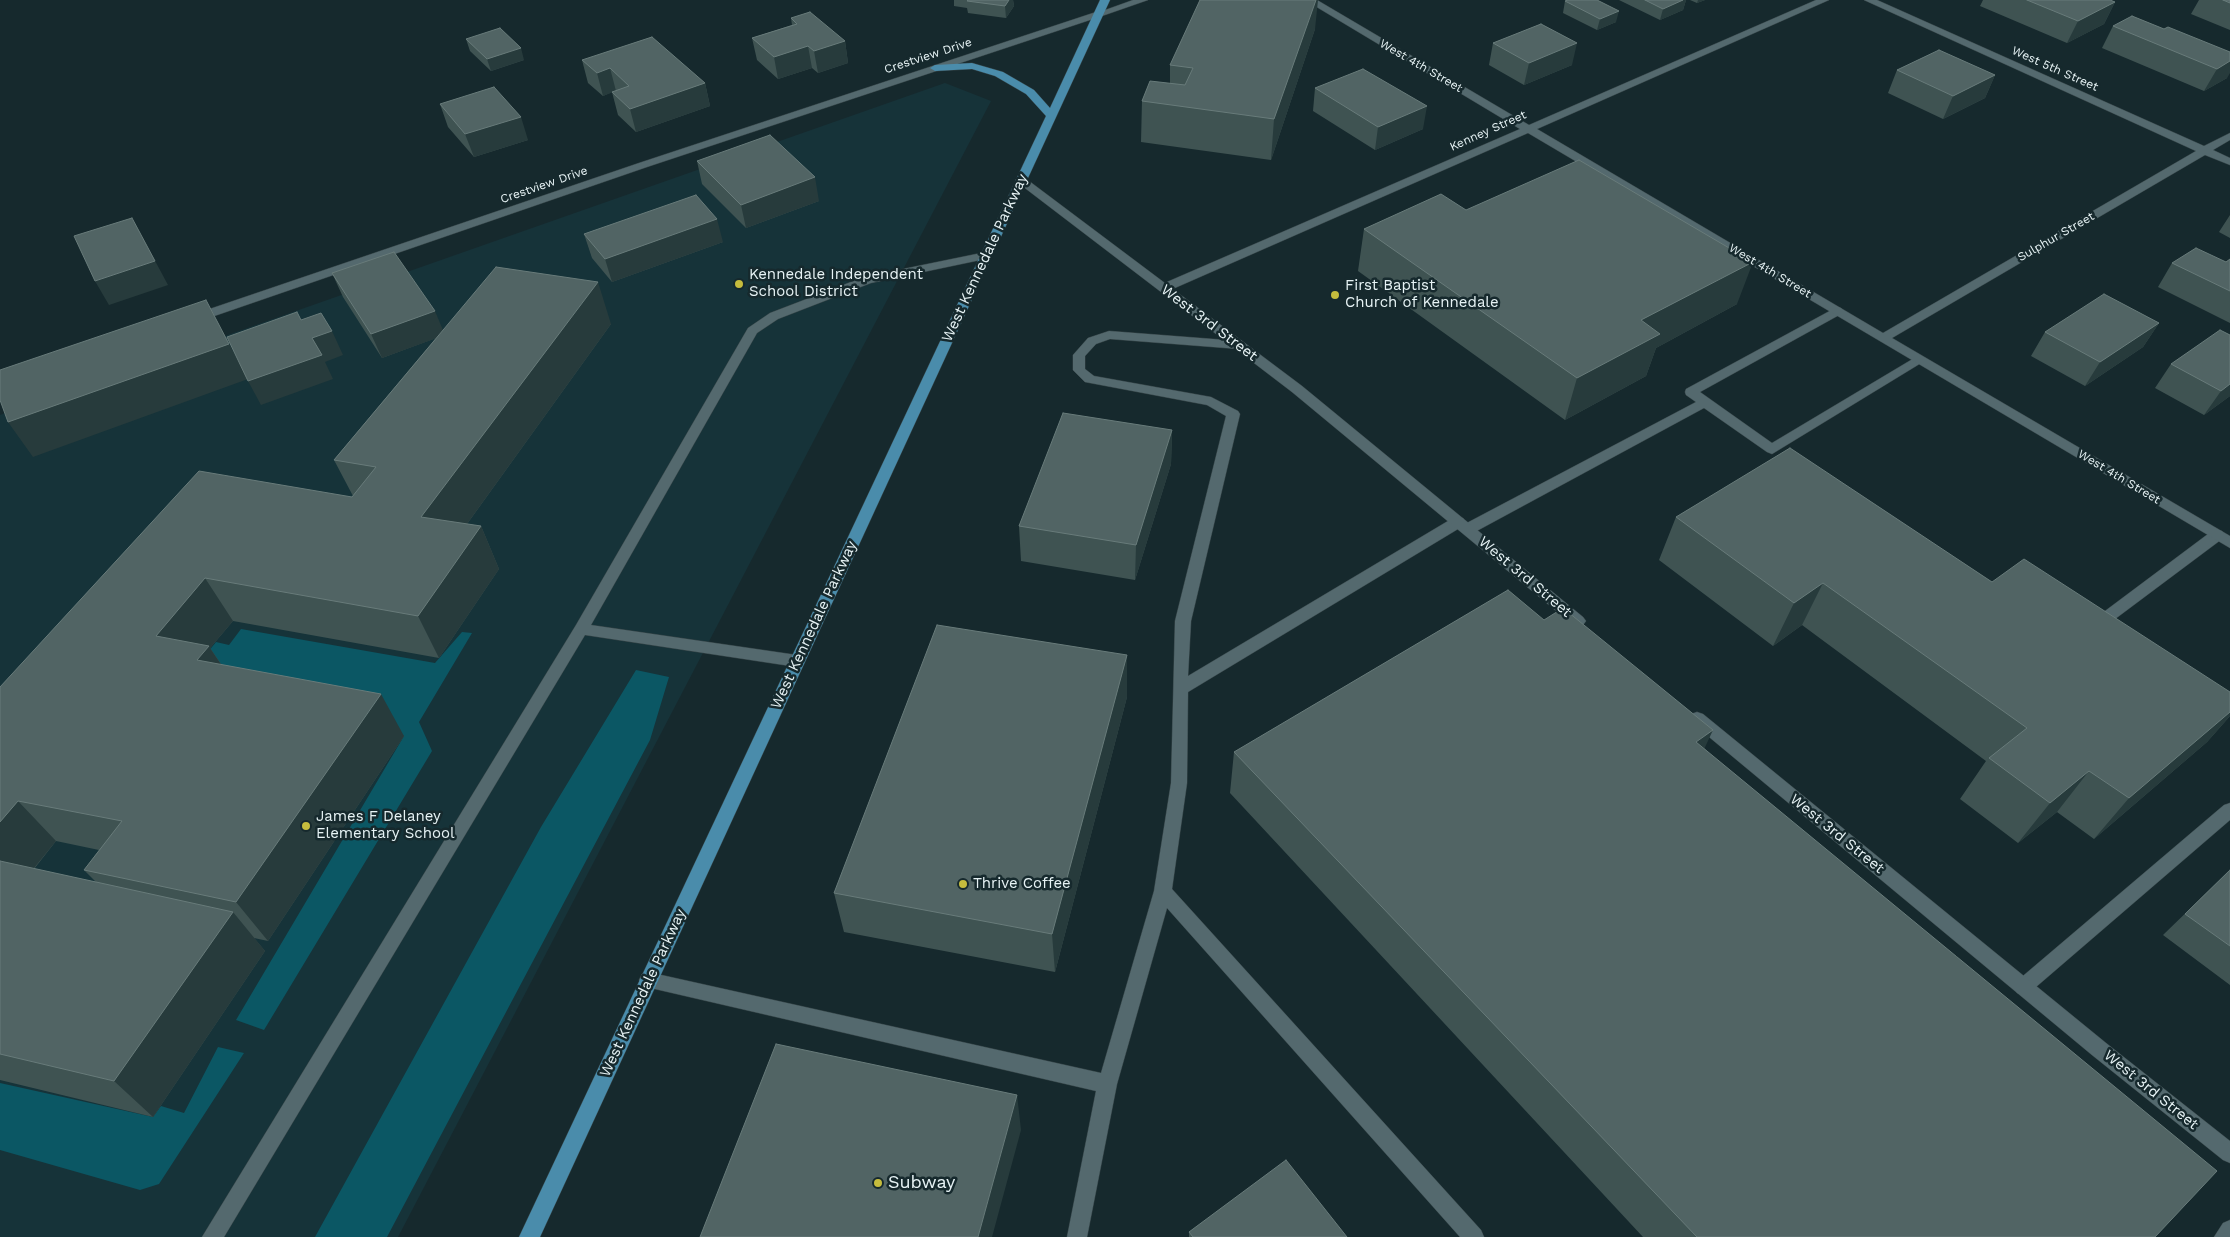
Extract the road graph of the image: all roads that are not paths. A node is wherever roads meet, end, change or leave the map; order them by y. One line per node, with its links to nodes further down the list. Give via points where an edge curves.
1 (1143, 0): 5 (street, Crestview Drive)
2 (1310, 0): 8 (street, West 4th Street)
3 (1824, 0): 8 (street, Kenney Street)
4 (1869, 0): 10 (street, West 5th Street)
5 (1102, 7): 6 (street, Crestview Drive); 7 (main road, West Kennedale Parkway)
6 (935, 68): 7 (main road, via 972,66 999,74 1030,92); 16 (street, Crestview Drive)
7 (1051, 116): 12 (main road, West Kennedale Parkway)
8 (1528, 128): 14 (street, Kenney Street); 15 (street, West 4th Street)
9 (2230, 136): 10 (street, Sulphur Street)
10 (2204, 150): 11 (street, West 5th Street); 17 (street, Sulphur Street)
11 (2230, 162)
12 (1021, 180): 13 (main road, West Kennedale Parkway); 14 (street, West 3rd Street)
13 (986, 256): 23 (street, via 868,280 774,316 752,332); 26 (main road, West Kennedale Parkway)
14 (1164, 288): 18 (street, West 3rd Street)
15 (1837, 311): 17 (street, West 4th Street); 20 (street, via 1691,392)
16 (180, 324)
17 (1883, 338): 19 (street, West 4th Street)
18 (1239, 345): 21 (street, West 3rd Street); 27 (street, via 1109,335 1092,341 1079,355 1079,370 1090,379 1211,401 1233,414 1183,621)
19 (1920, 360): 20 (street, via 1772,449); 22 (street, West 4th Street)
20 (1705, 402): 21 (street)
21 (1463, 526): 24 (street, West 3rd Street); 27 (street)
22 (2224, 539): 25 (street)
23 (581, 629): 26 (street); 36 (street)
24 (1590, 630)
25 (2080, 638)
26 (797, 661): 31 (main road, West Kennedale Parkway)
27 (1180, 689): 30 (street, via 1179,783)
28 (1682, 706): 32 (street, West 3rd Street)
29 (2230, 810): 32 (street)
30 (1163, 890): 33 (street); 39 (street)
31 (648, 980): 33 (street); 37 (main road, West Kennedale Parkway)
32 (2023, 987): 34 (street, West 3rd Street)
33 (1107, 1084): 38 (street)
34 (2230, 1153)
35 (2230, 1230): 40 (street)
36 (212, 1237)
37 (529, 1237)
38 (1077, 1237)
39 (1474, 1237)
40 (2224, 1237)

